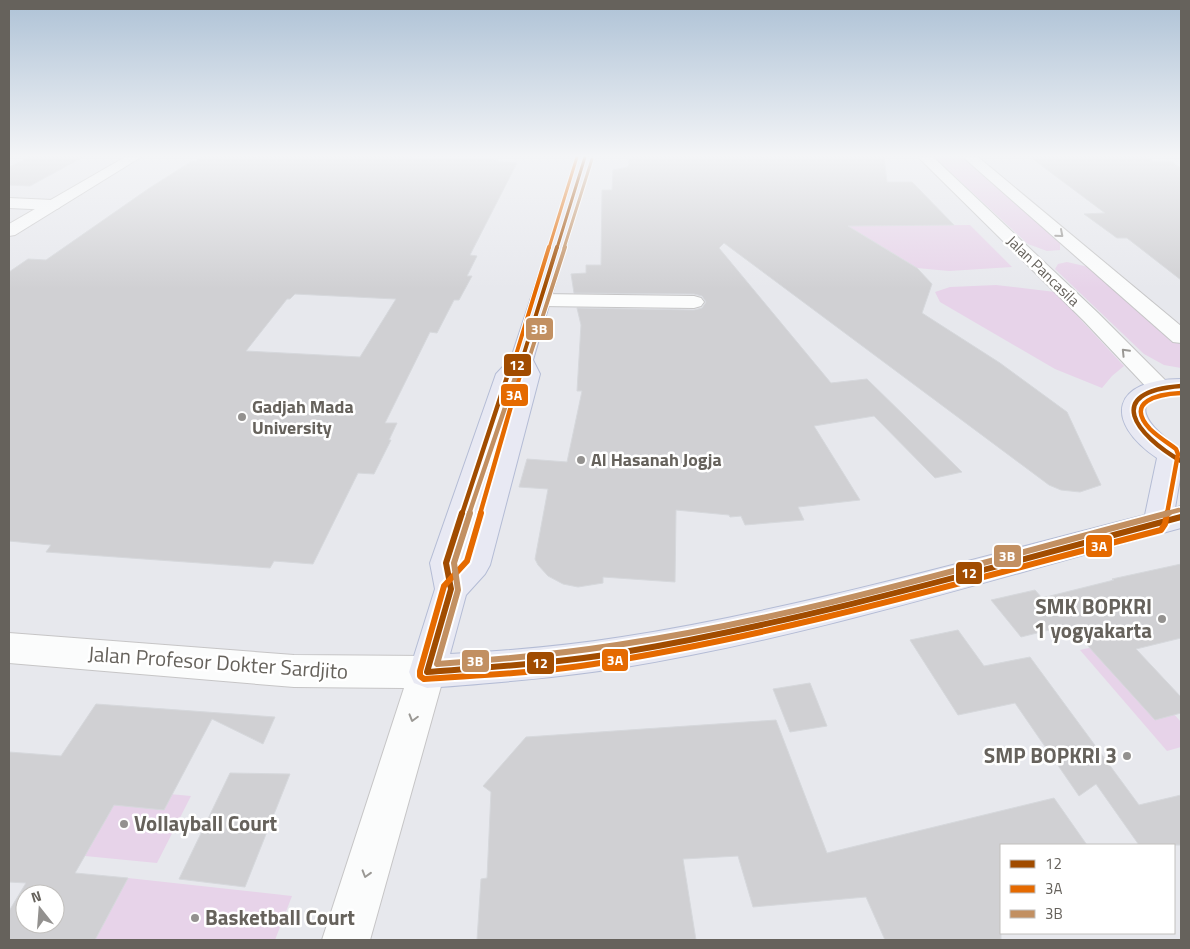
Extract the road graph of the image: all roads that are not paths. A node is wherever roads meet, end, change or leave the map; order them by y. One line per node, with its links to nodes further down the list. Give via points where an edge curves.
1 (59, 201): 6 (street)
2 (571, 201): 10 (main road)
3 (972, 201): 8 (street, Jalan Pancasila)
4 (1022, 201): 9 (street, one-way to 9)
5 (9, 203): 6 (street)
6 (53, 205): 7 (street)
7 (9, 231)
8 (1032, 259): 9 (street); 13 (street, Jalan Pancasila, one-way to 8)
9 (1090, 259): 12 (street)
10 (540, 300): 11 (street); 17 (main road, via 522,360 528,374 474,565 451,589)
11 (694, 302)
12 (1181, 337)
13 (1170, 386): 14 (main road, via 1139,396 1133,408 1145,434)
14 (1176, 458): 15 (main road)
15 (1169, 520): 17 (main road, via 863,600 680,642 573,659)
16 (9, 648): 17 (street, Jalan Profesor Dokter Sardjito, via 294,671)
17 (427, 672): 18 (street, one-way to 18)
18 (346, 940)

